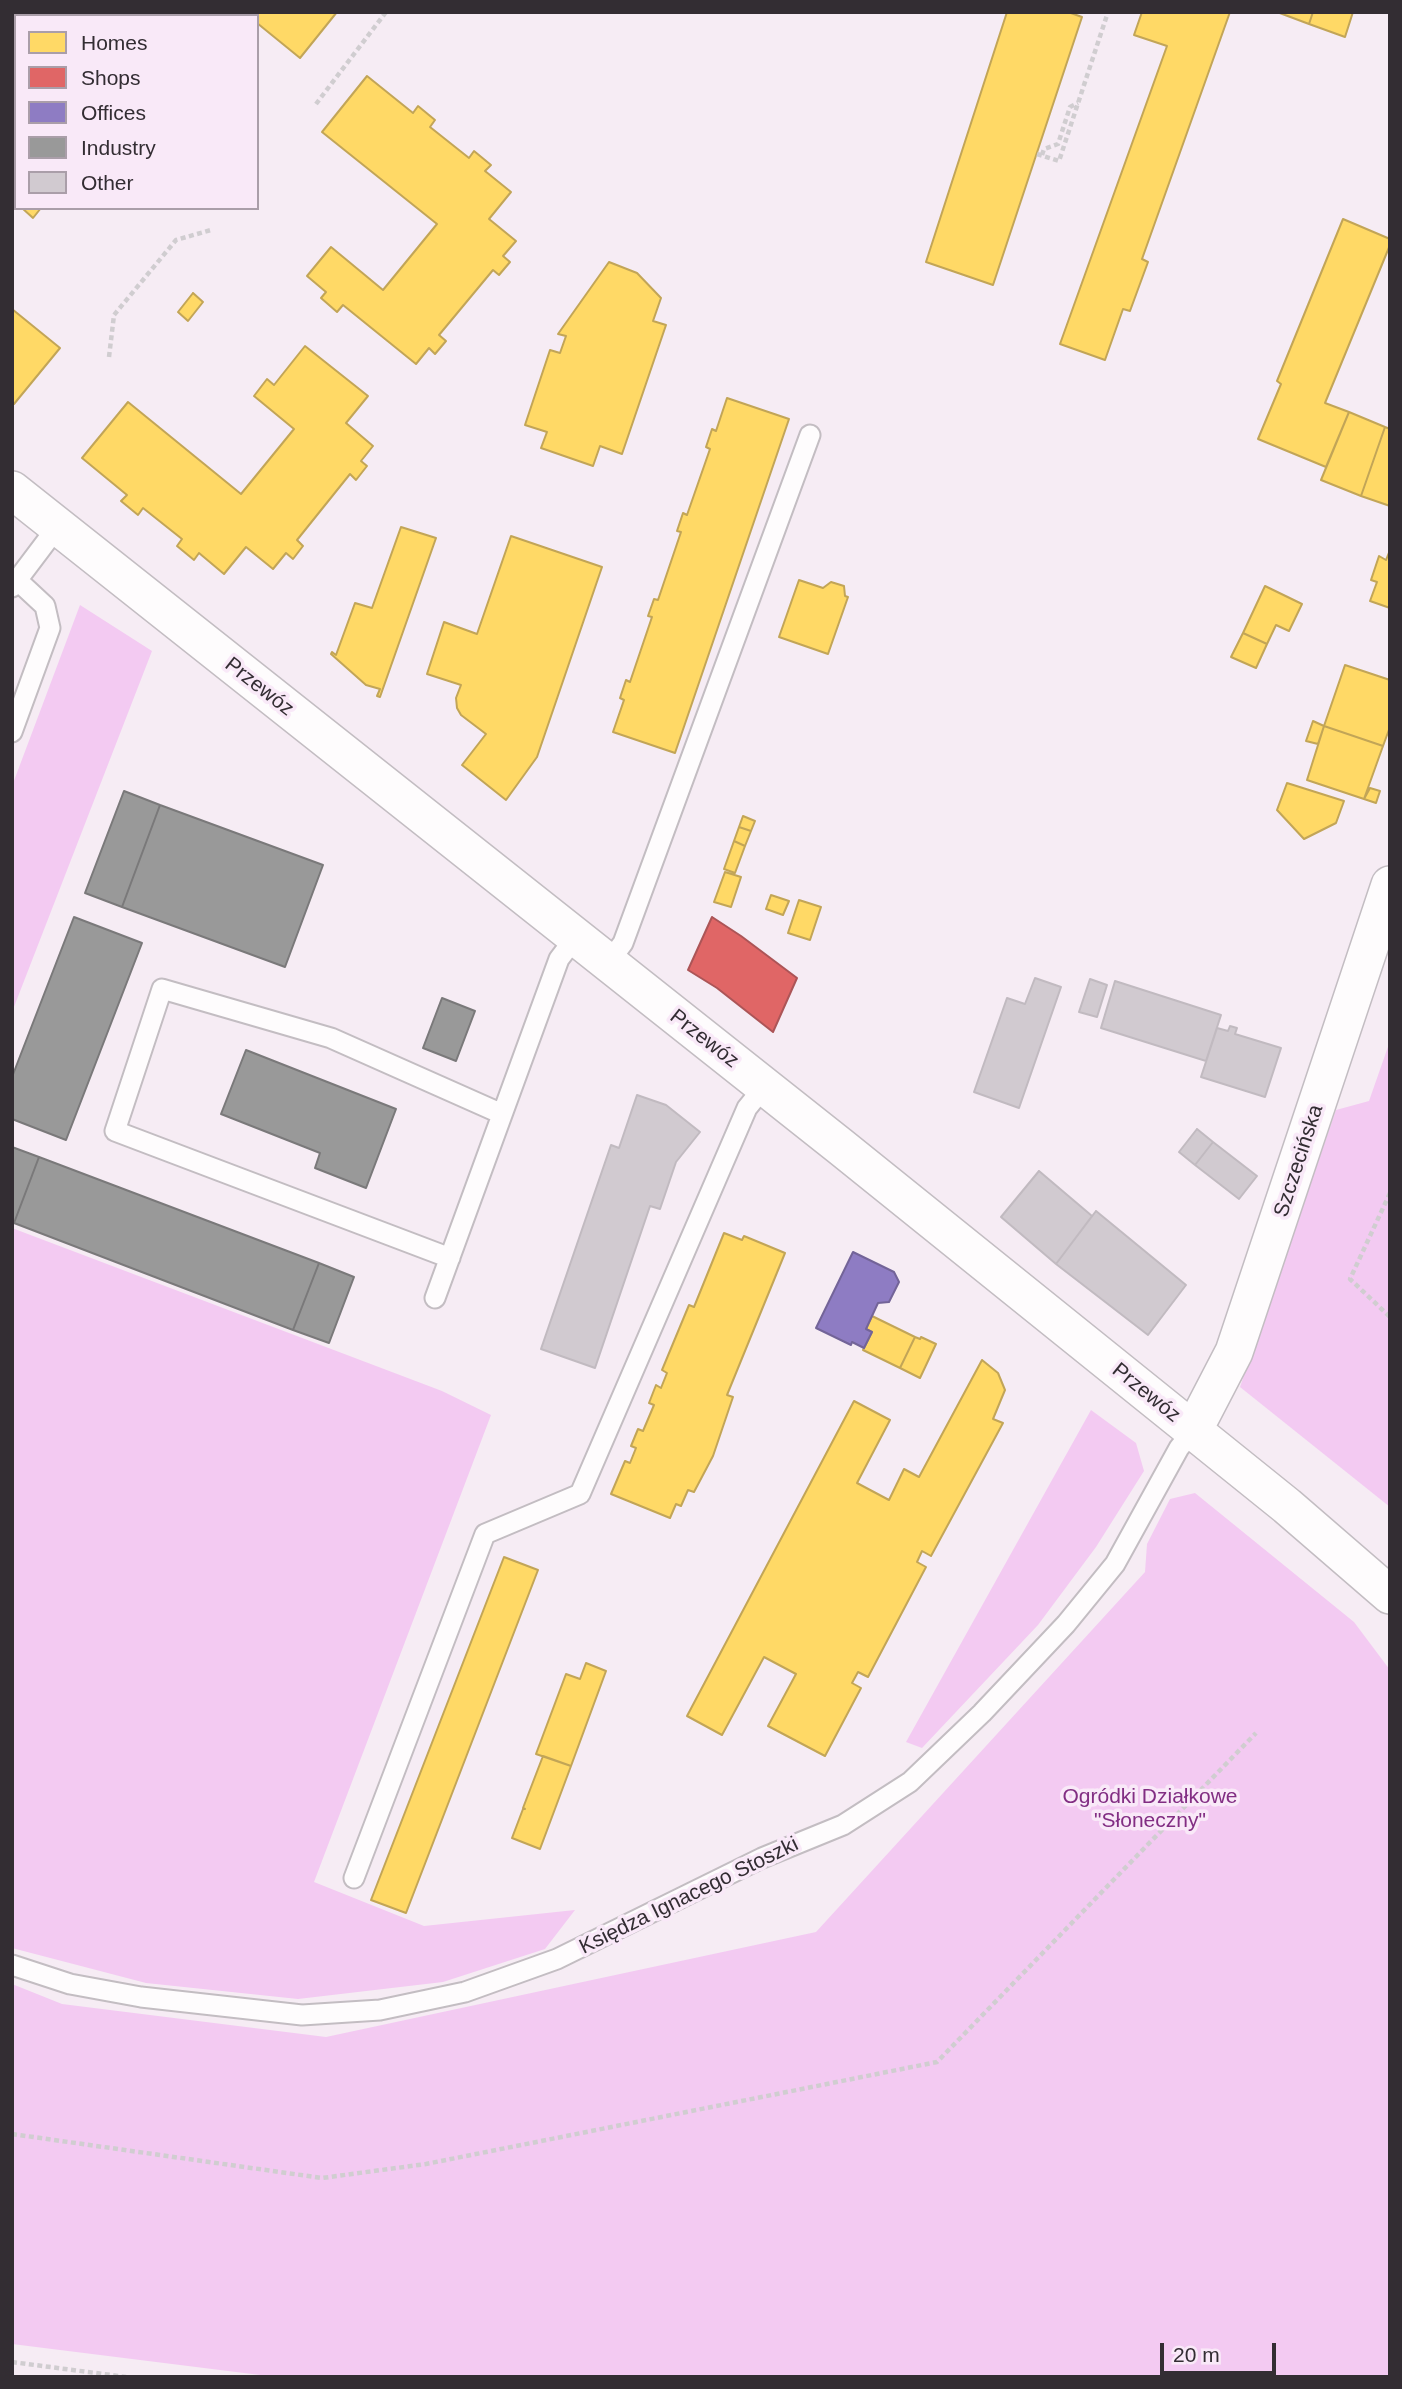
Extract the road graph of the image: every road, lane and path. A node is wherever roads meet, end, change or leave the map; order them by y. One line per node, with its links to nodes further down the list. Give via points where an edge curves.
1 (386, 12): 4 (path)
2 (1108, 12): 3 (path)
3 (1078, 102): 3 (path, via 1059,161 1039,154 1058,144 1070,107)
4 (316, 104)
5 (211, 230): 6 (path, via 176,240 114,315)
6 (109, 357)
7 (810, 435): 14 (lane, via 623,943)
8 (12, 490): 9 (street, Przewóz)
9 (58, 526): 10 (lane); 13 (street, Przewóz)
10 (15, 583): 11 (lane, via 45,606 51,628)
11 (12, 732)
12 (1390, 885): 21 (street, Szczecińska, via 1234,1352)
13 (575, 938): 14 (street, Przewóz); 16 (lane, via 559,959)
14 (608, 963): 15 (street, Przewóz)
15 (764, 1087): 21 (street, Przewóz); 24 (lane, via 747,1108 580,1494 485,1534)
16 (502, 1114): 18 (lane); 18 (lane, via 331,1038 162,989 115,1130)
17 (1390, 1193): 20 (path, via 1350,1279)
18 (450, 1258): 19 (lane)
19 (435, 1298)
20 (1390, 1317)
21 (1193, 1431): 22 (street, Przewóz); 25 (lane, Księdza Ignacego Stoszki, via 1115,1564 982,1713 910,1782 843,1825 762,1858 557,1959 465,1992 380,2010 302,2015 141,1997 70,1984)
22 (1390, 1595)
23 (1256, 1733): 26 (path, via 937,2062 426,2164 322,2178)
24 (354, 1878)
25 (12, 1965)
26 (12, 2134)
27 (12, 2361): 28 (path)
28 (126, 2377)

